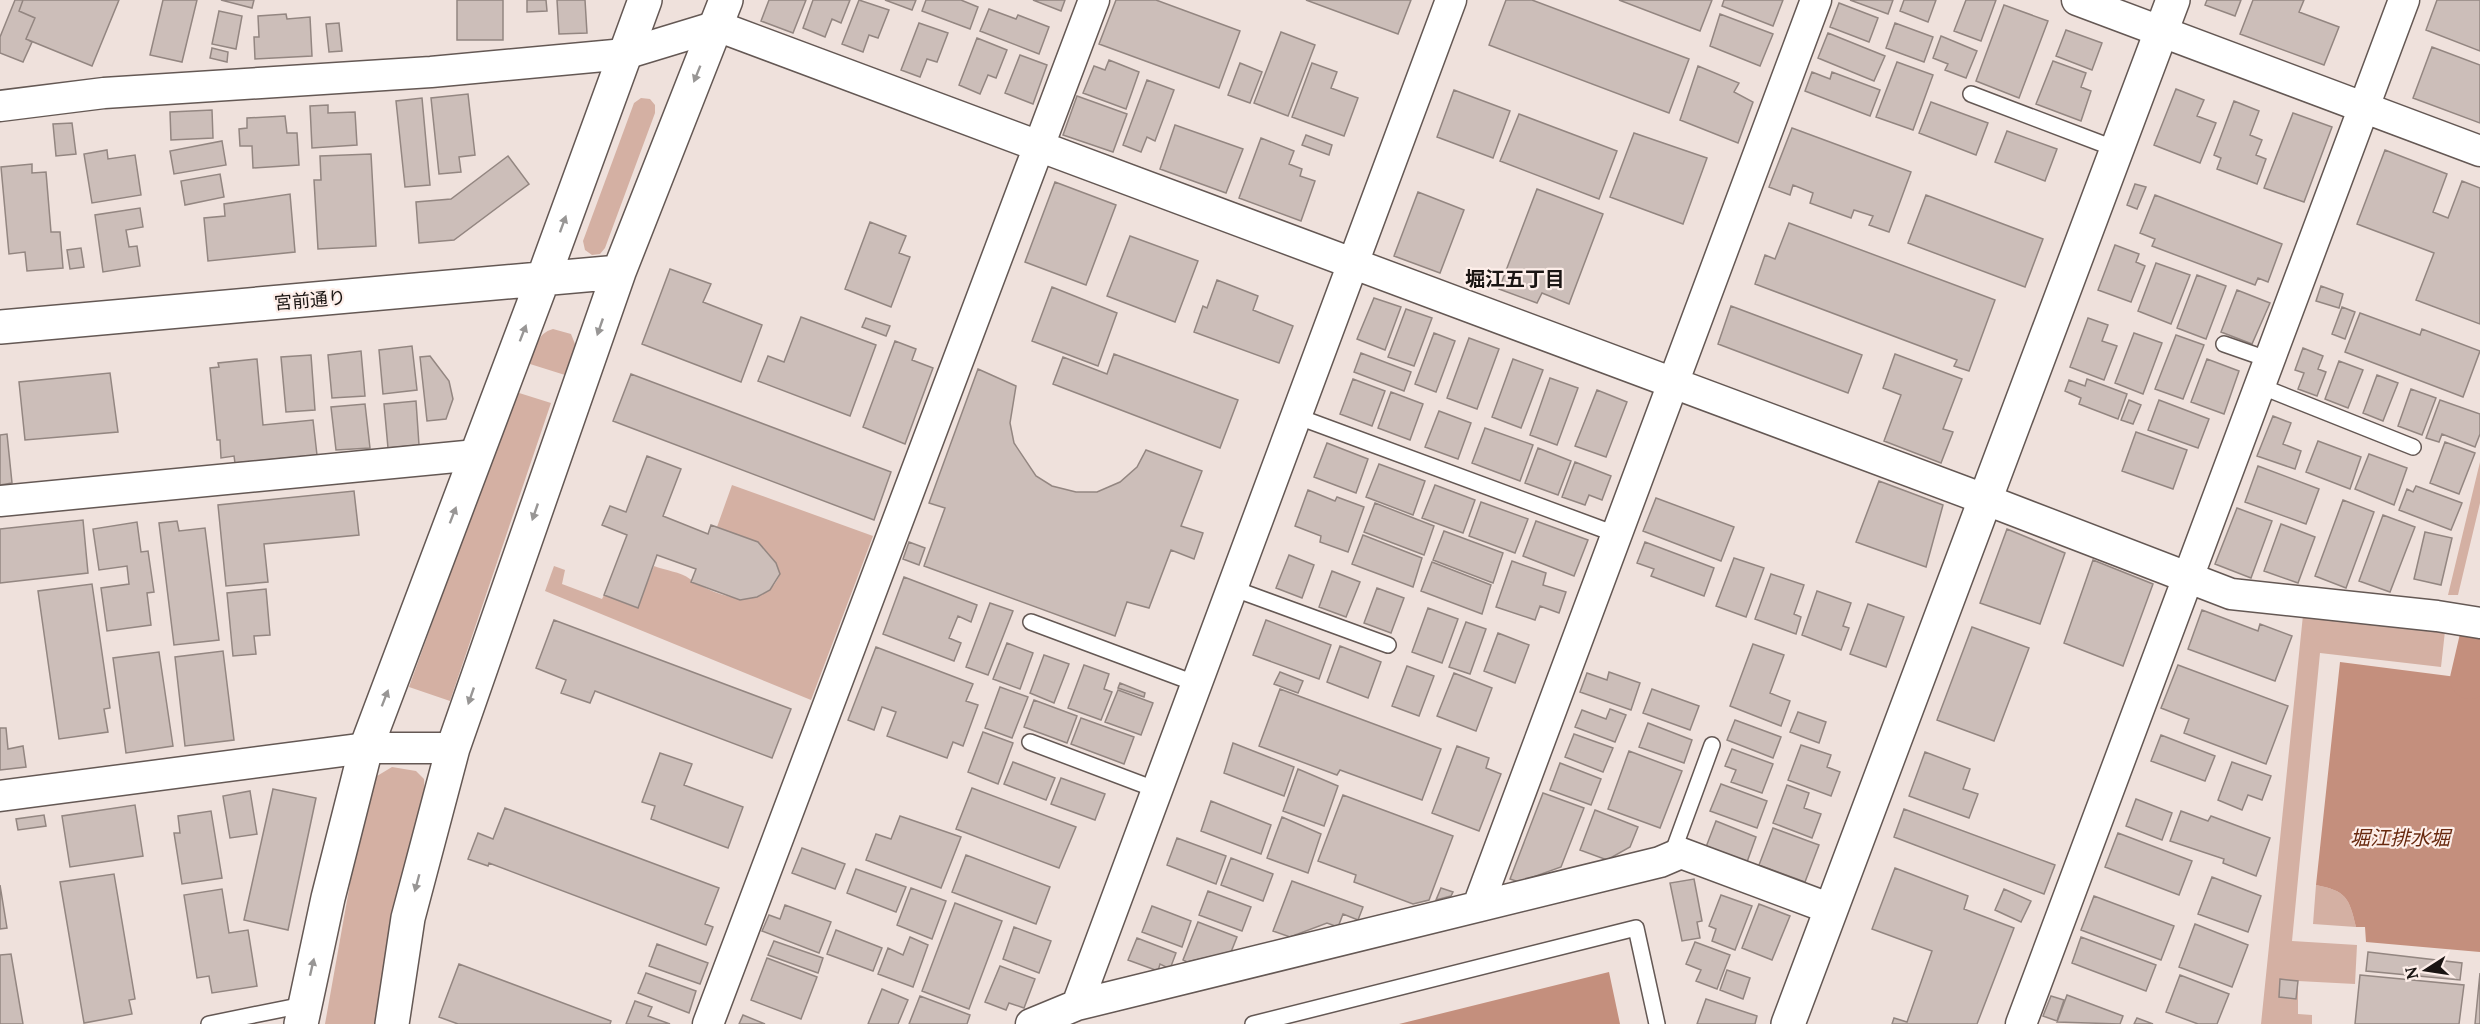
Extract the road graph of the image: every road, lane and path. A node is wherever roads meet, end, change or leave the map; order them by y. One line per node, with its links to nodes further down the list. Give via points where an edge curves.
1 (645, 0): 10 (street)
2 (1094, 0): 14 (street)
3 (1450, 0): 17 (street)
4 (1816, 0): 23 (street)
5 (2077, 0): 9 (street)
6 (2173, 0): 9 (street)
7 (2404, 0): 13 (street)
8 (721, 13): 10 (street); 14 (street); 18 (street, one-way to 18)
9 (2161, 32): 13 (street); 15 (street)
10 (626, 54): 12 (street, via 430,72 104,93); 19 (street, one-way to 10)
11 (1971, 94): 15 (lane)
12 (0, 106)
13 (2363, 108): 16 (street); 22 (street)
14 (1039, 146): 17 (street); 49 (street)
15 (2116, 149): 27 (street)
16 (2480, 151)
17 (1353, 263): 23 (street); 24 (street)
18 (619, 272): 19 (street, 宮前通り); 39 (street, one-way to 39)
19 (543, 279): 20 (street, 宮前通り); 26 (street, one-way to 19)
20 (0, 327)
21 (2224, 344): 22 (lane)
22 (2265, 373): 25 (lane); 30 (street)
23 (1675, 383): 27 (street); 29 (street)
24 (1296, 416): 29 (lane); 31 (street)
25 (2413, 447)
26 (476, 455): 28 (street); 38 (street, one-way to 26)
27 (1984, 499): 30 (street); 44 (street)
28 (0, 501)
29 (1618, 534): 43 (street)
30 (2189, 577): 33 (street, via 2231,594); 54 (street)
31 (1232, 588): 34 (lane); 35 (street)
32 (1031, 622): 35 (lane)
33 (2480, 623)
34 (1388, 645)
35 (1197, 684): 40 (street)
36 (1030, 742): 40 (lane)
37 (1712, 745): 42 (lane)
38 (366, 748): 39 (street); 41 (street); 46 (street, one-way to 38)
39 (453, 748): 48 (street, one-way to 48, via 408,918)
40 (1157, 790): 45 (street)
41 (0, 796)
42 (1670, 858): 43 (street); 44 (street, via 1681,853)
43 (1478, 906): 45 (street)
44 (1831, 909): 53 (street)
45 (1077, 1005): 50 (street)
46 (302, 1014): 47 (lane)
47 (209, 1024)
48 (392, 1024)
49 (708, 1024)
50 (1031, 1024)
51 (1253, 1024): 52 (lane, via 1636,928)
52 (1657, 1024)
53 (1788, 1024)
54 (2021, 1024)

